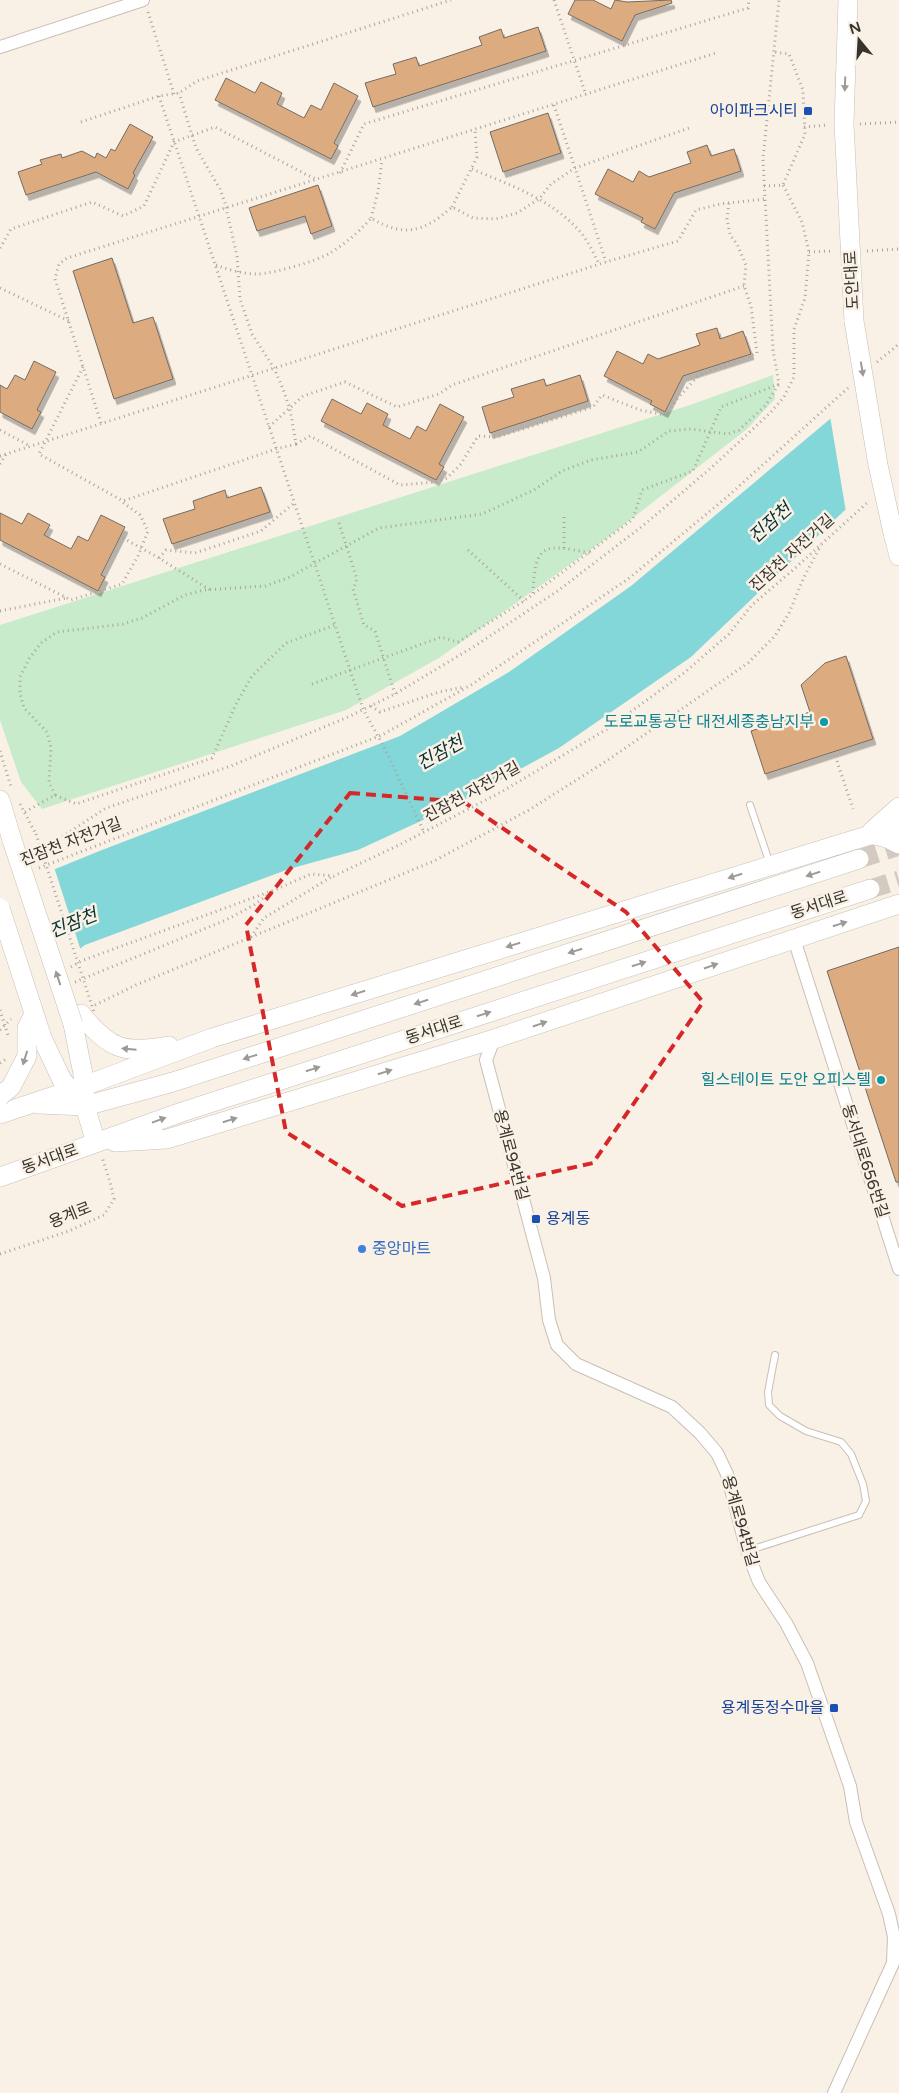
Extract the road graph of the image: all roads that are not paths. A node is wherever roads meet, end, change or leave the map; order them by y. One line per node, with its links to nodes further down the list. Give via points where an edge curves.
1 (848, 0): 4 (street, 도안대로, one-way to 4, bridge, via 844,118 854,321 877,456)
2 (145, 4): 3 (street)
3 (0, 47)
4 (899, 556)
5 (9, 795): 18 (street, one-way to 5, bridge, via 67,994 12,840)
6 (750, 805): 12 (lane)
7 (899, 807): 9 (street)
8 (899, 826): 9 (street)
9 (870, 834): 10 (street); 12 (street)
10 (899, 844)
11 (860, 859): 24 (street, 동서대로, one-way to 24, via 173,1082)
12 (770, 865): 19 (street, one-way to 19)
13 (870, 889): 26 (street, 동서대로, one-way to 13, via 191,1109)
14 (896, 905): 16 (street, one-way to 14)
15 (0, 908): 17 (street, bridge)
16 (794, 939): 20 (street, one-way to 16); 28 (street, 동서대로656번길)
17 (26, 1013): 21 (street, bridge, via 62,1080); 22 (street, one-way to 22, bridge, via 27,1056 11,1087)
18 (84, 1015): 19 (street, one-way to 18, via 150,1049 123,1049 109,1043 93,1029); 21 (street, via 78,1042)
19 (212, 1038): 21 (street)
20 (494, 1039): 26 (street, one-way to 20, via 167,1139); 30 (street, 용계로94번길, via 486,1060 544,1278 549,1320 557,1345 576,1364 672,1407 700,1433 717,1454 727,1474)
21 (76, 1088): 23 (street); 24 (street)
22 (0, 1096)
23 (30, 1103): 24 (street, 동서대로); 25 (street)
24 (85, 1106): 26 (street)
25 (0, 1114)
26 (96, 1143): 27 (street, 동서대로)
27 (1, 1177)
28 (899, 1269)
29 (775, 1355): 30 (lane, via 768,1392 769,1405 780,1416 806,1431 841,1442 851,1454 866,1501 859,1515)
30 (747, 1551): 31 (street, 용계로94번길, via 759,1582 807,1662 850,1786 856,1822)
31 (897, 1932): 32 (street, 용계로94번길, via 893,1963)
32 (834, 2093)

